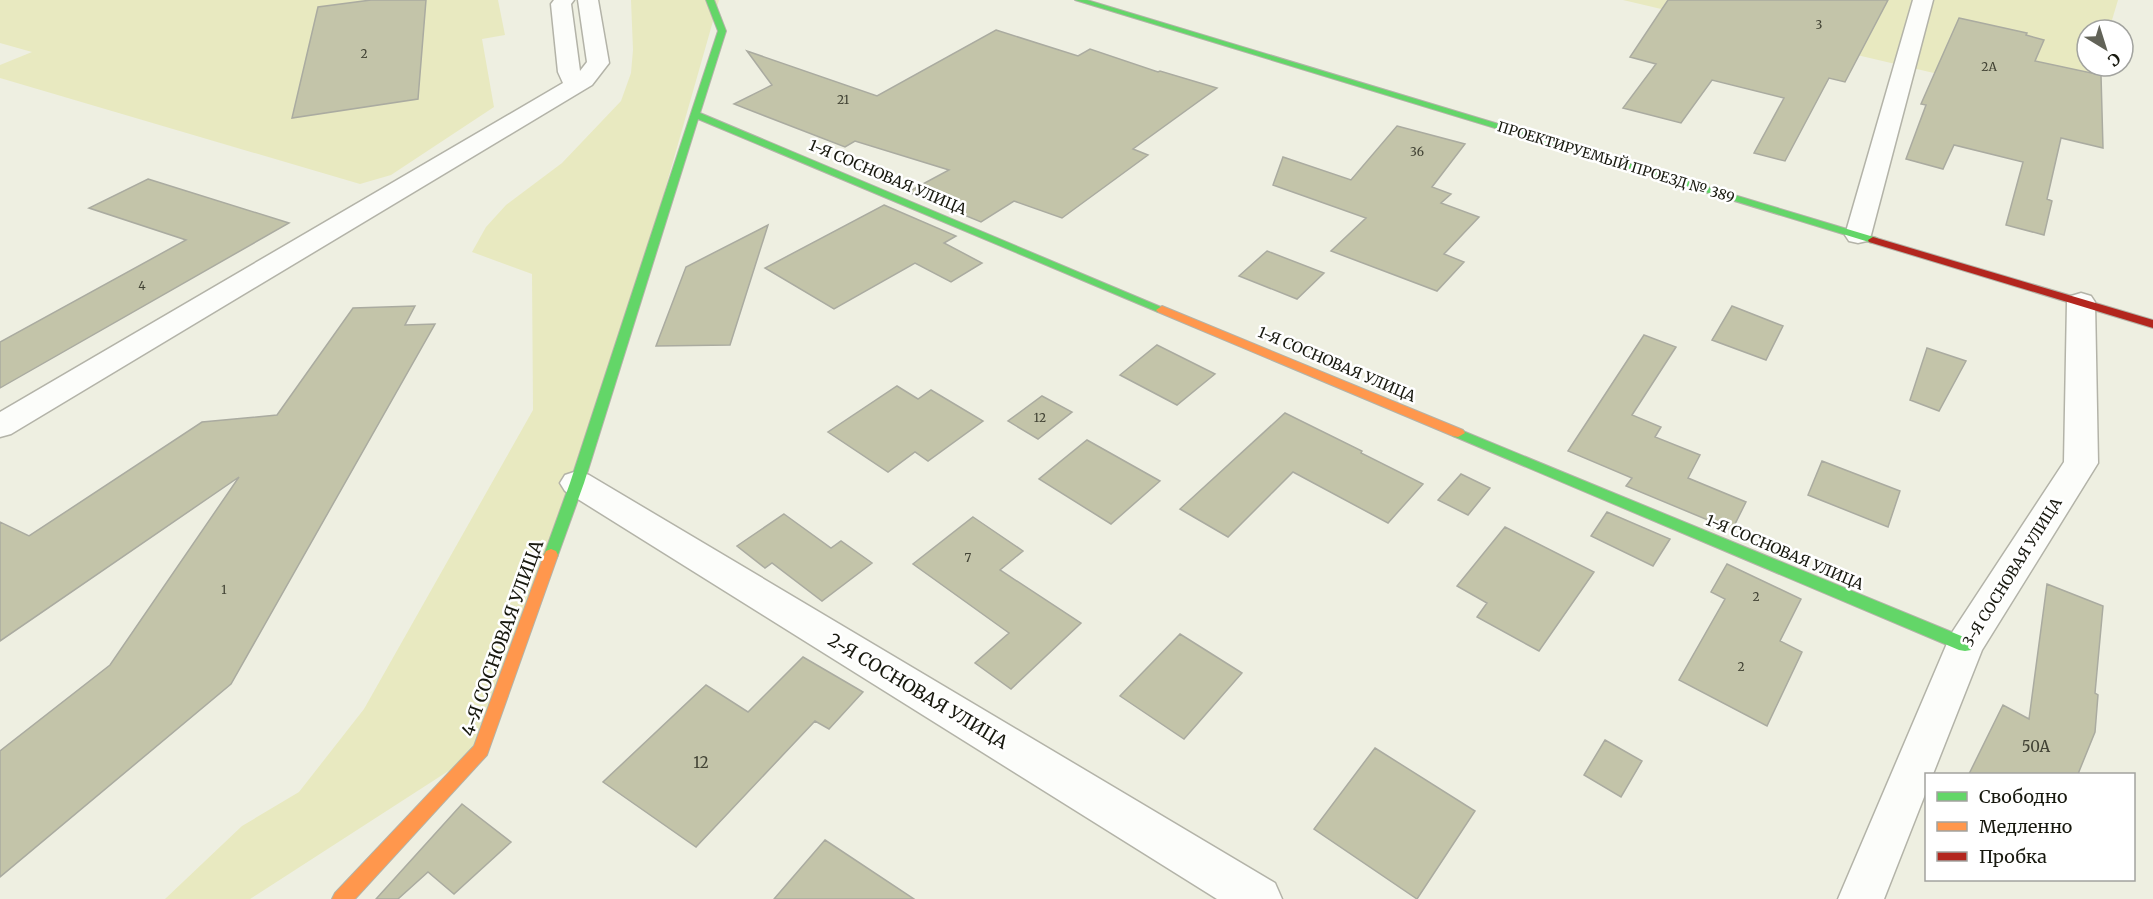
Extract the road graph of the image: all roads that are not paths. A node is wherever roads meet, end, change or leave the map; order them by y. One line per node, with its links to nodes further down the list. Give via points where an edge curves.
1 (564, 0): 6 (street, via 561,4 568,67)
2 (588, 0): 6 (street, via 598,63)
3 (710, 0): 7 (street, 4-Я СОСНОВАЯ УЛИЦА, via 722,32)
4 (1079, 0): 8 (street, ПРОЕКТИРУЕМЫЙ ПРОЕЗД № 389)
5 (1923, 0): 8 (street)
6 (575, 86): 11 (street)
7 (696, 115): 12 (street, 4-Я СОСНОВАЯ УЛИЦА); 13 (street, 1-Я СОСНОВАЯ УЛИЦА)
8 (1858, 235): 9 (street, ПРОЕКТИРУЕМЫЙ ПРОЕЗД № 389)
9 (2081, 302): 10 (street, ПРОЕКТИРУЕМЫЙ ПРОЕЗД № 389); 13 (street, 3-Я СОСНОВАЯ УЛИЦА, via 2081,462)
10 (2153, 324)
11 (0, 426)
12 (577, 483): 14 (street, 4-Я СОСНОВАЯ УЛИЦА, via 481,750); 15 (street, 2-Я СОСНОВАЯ УЛИЦА)
13 (1965, 645): 16 (street, 3-Я СОСНОВАЯ УЛИЦА)
14 (342, 899)
15 (1259, 899)
16 (1861, 899)

